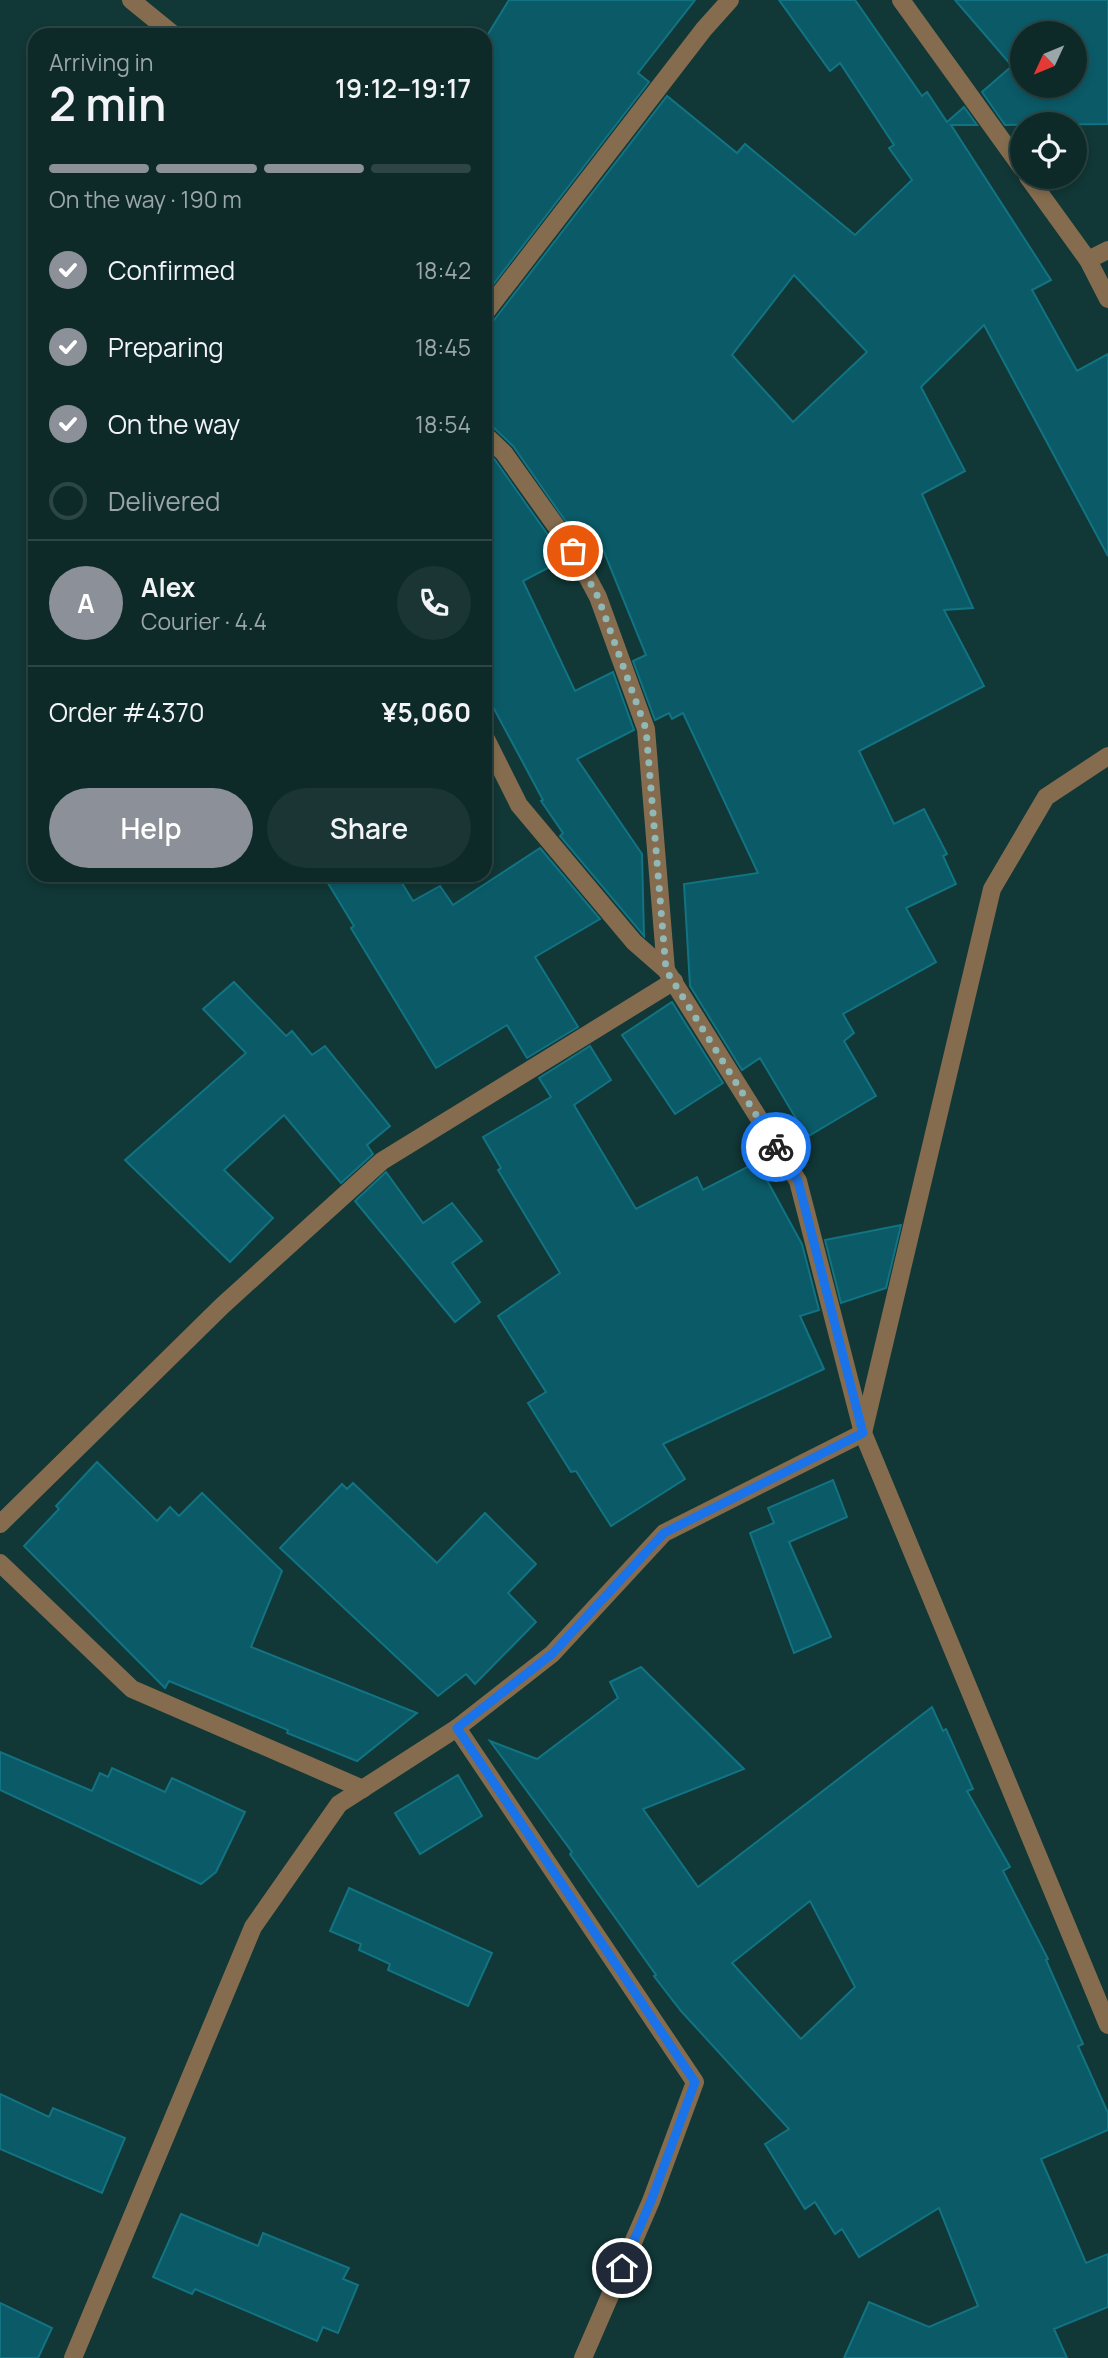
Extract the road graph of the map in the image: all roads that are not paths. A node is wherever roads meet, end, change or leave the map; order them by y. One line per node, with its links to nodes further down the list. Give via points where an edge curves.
1 (131, 0): 4 (street)
2 (730, 0): 10 (street)
3 (901, 0): 5 (street)
4 (165, 28)
5 (1010, 151)
6 (1037, 189): 8 (street)
7 (1108, 250): 8 (street)
8 (1088, 260): 9 (street)
9 (1108, 299)
10 (492, 304)
11 (492, 442): 14 (street, via 573,551 598,597 646,729)
12 (492, 751): 14 (street, via 519,805 634,942)
13 (1108, 756): 15 (street, via 1046,797 992,889)
14 (670, 975): 15 (street, via 798,1181); 16 (street, via 382,1161 222,1306)
15 (863, 1433): 18 (street, via 664,1533 552,1654); 20 (street)
16 (0, 1524)
17 (0, 1563): 19 (street, via 132,1689)
18 (457, 1728): 19 (street); 22 (street, via 695,2082 651,2201)
19 (363, 1789): 21 (street, via 339,1804 253,1927)
20 (1108, 2025)
21 (73, 2358)
22 (583, 2358)

